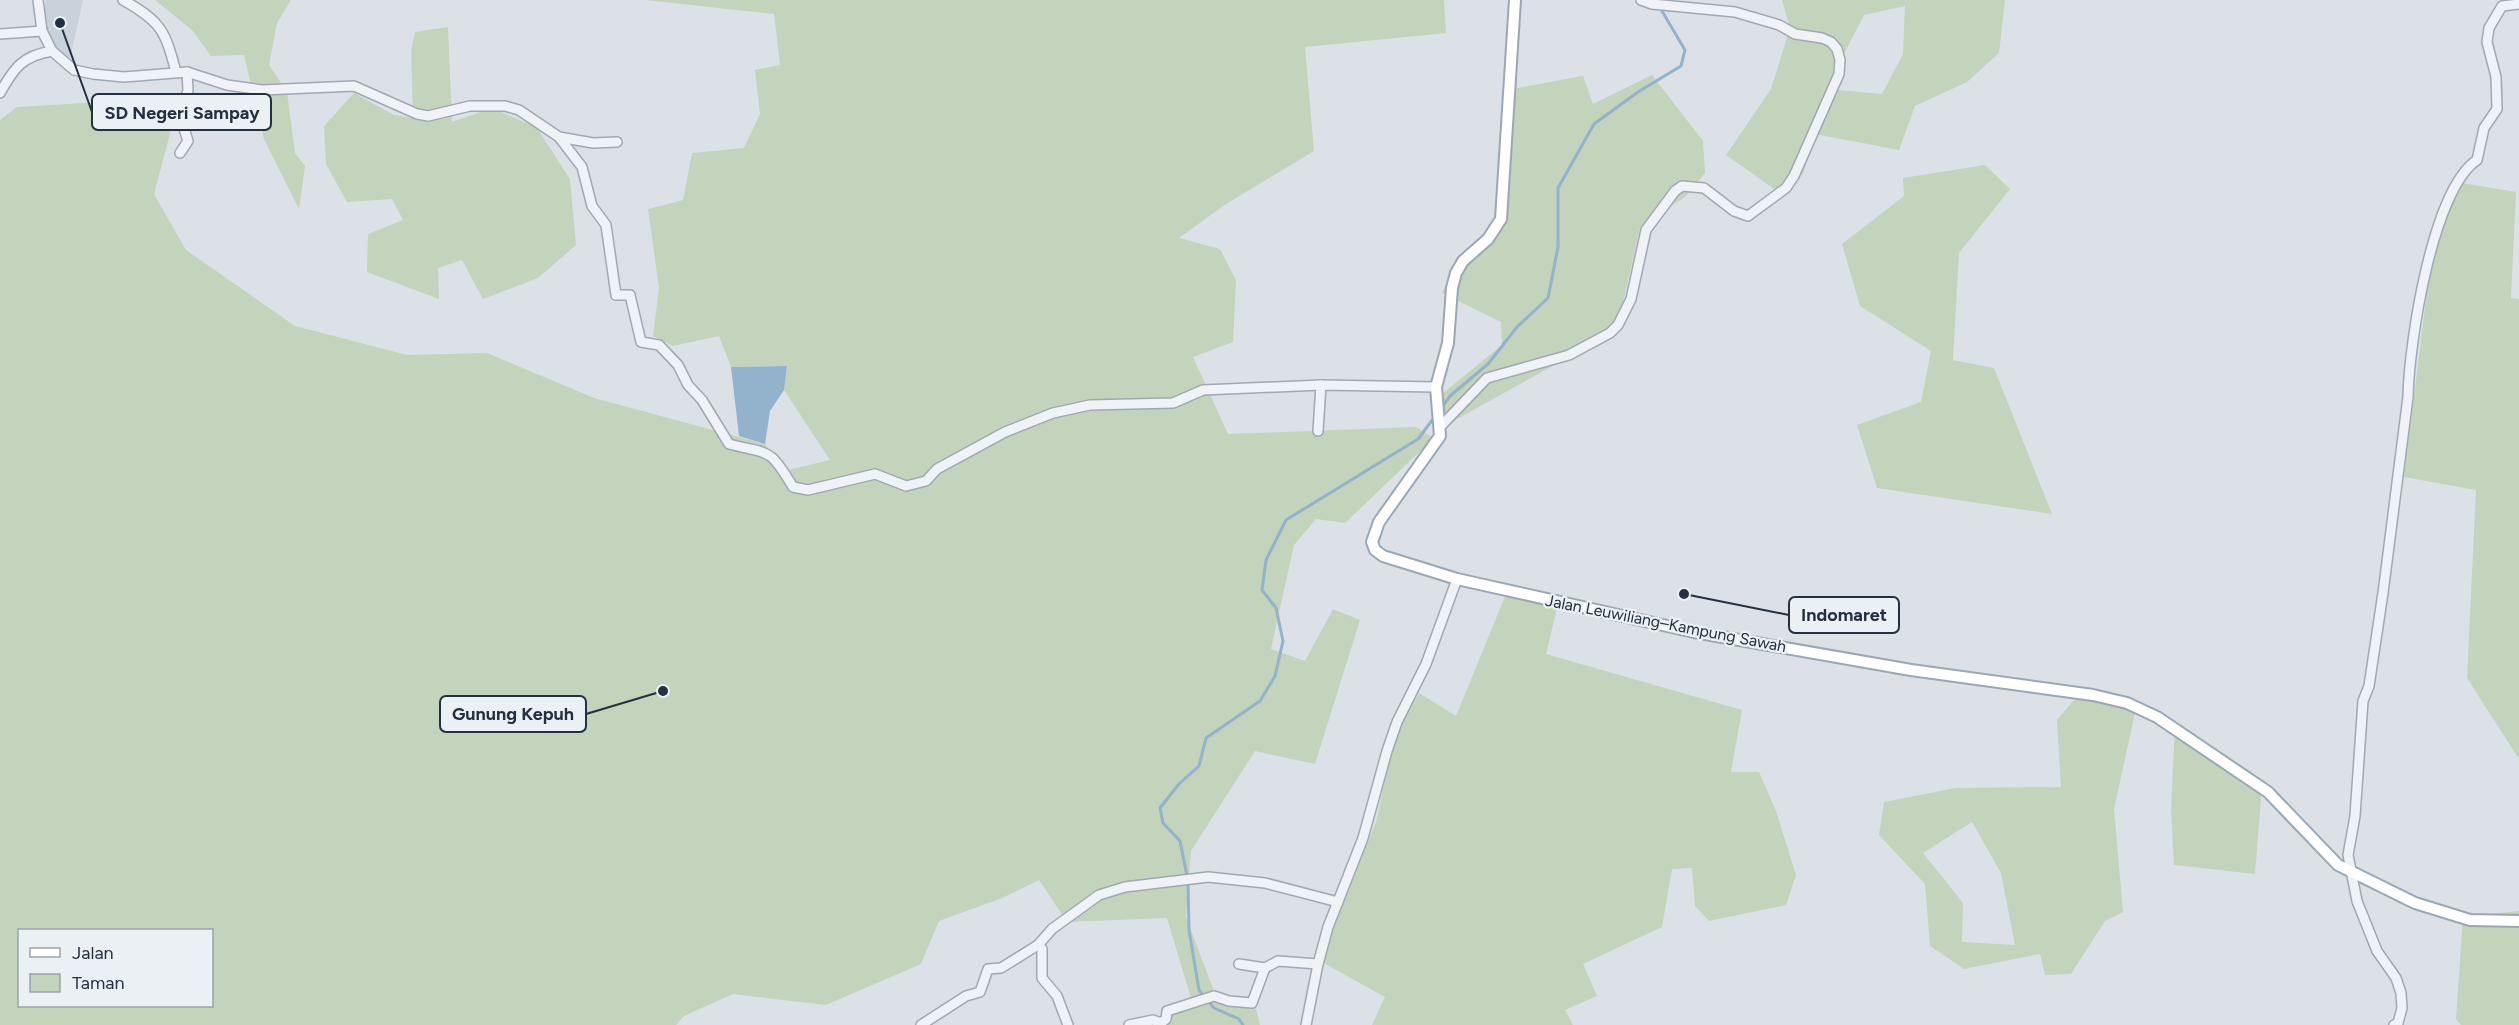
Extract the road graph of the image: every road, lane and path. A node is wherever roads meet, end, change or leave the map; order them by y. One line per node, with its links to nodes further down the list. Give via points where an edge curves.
1 (38, 0): 7 (street)
2 (123, 0): 10 (street, via 155,21 165,34)
3 (1515, 0): 17 (main road, via 1501,219 1456,273 1448,344)
4 (1641, 0): 18 (street, via 1664,6 1735,12 1795,34 1831,42 1840,60 1839,74 1794,176 1786,188 1748,216 1734,211 1704,188 1682,186 1646,230 1631,300 1610,333 1569,355 1488,378)
5 (2502, 3): 6 (street); 21 (street, via 2489,27 2487,42 2496,78 2497,110 2484,128 2477,160 2466,167 2443,211 2421,298 2383,593 2369,686 2363,701 2355,816 2348,855)
6 (2519, 4)
7 (42, 31): 8 (street); 9 (street)
8 (0, 34)
9 (52, 51): 10 (street, via 75,70 93,74 152,76); 12 (street, via 15,67)
10 (176, 72): 11 (street)
11 (187, 72): 13 (street, via 227,85 262,90 354,86 428,116 470,106 505,106 519,110); 15 (street, via 188,91 179,113 188,141)
12 (0, 93)
13 (558, 137): 14 (street); 16 (street, via 582,167 592,206 606,225 616,295 630,295 641,342 659,345 678,365 729,444 764,450 778,461 793,487 808,490 875,474 906,486 926,481 937,469 1005,432 1053,413 1090,405 1173,403 1203,390)
14 (617, 142)
15 (180, 153)
16 (1321, 386): 17 (street); 19 (street)
17 (1437, 387): 18 (main road)
18 (1440, 425): 20 (main road, Jalan Leuwiliang–Kampung Sawah, via 1437,442 1379,522 1372,543 1383,556)
19 (1318, 431)
20 (1457, 579): 21 (main road, Jalan Leuwiliang–Kampung Sawah, via 1694,632 2127,703 2157,717 2268,792); 22 (street, via 1426,664 1397,722 1364,838)
21 (2351, 874): 23 (main road, Jalan Leuwiliang–Kampung Sawah, via 2415,903 2470,920); 32 (street, via 2377,951 2402,993 2402,1008)
22 (1338, 902): 24 (street, via 1243,880 1190,879 1125,887 1099,895 1059,923); 26 (street)
23 (2519, 921)
24 (1038, 945): 28 (street, via 1001,968 988,969 980,992 966,996); 29 (street, via 1042,949 1042,978 1056,996)
25 (1239, 964): 27 (street)
26 (1318, 964): 27 (street, via 1278,961); 31 (street)
27 (1264, 968): 30 (street, via 1252,1003 1214,996 1201,998 1167,1011 1161,1023 1153,1020)
28 (921, 1025)
29 (1068, 1025)
30 (1129, 1025)
31 (1306, 1025)
32 (2394, 1025)

